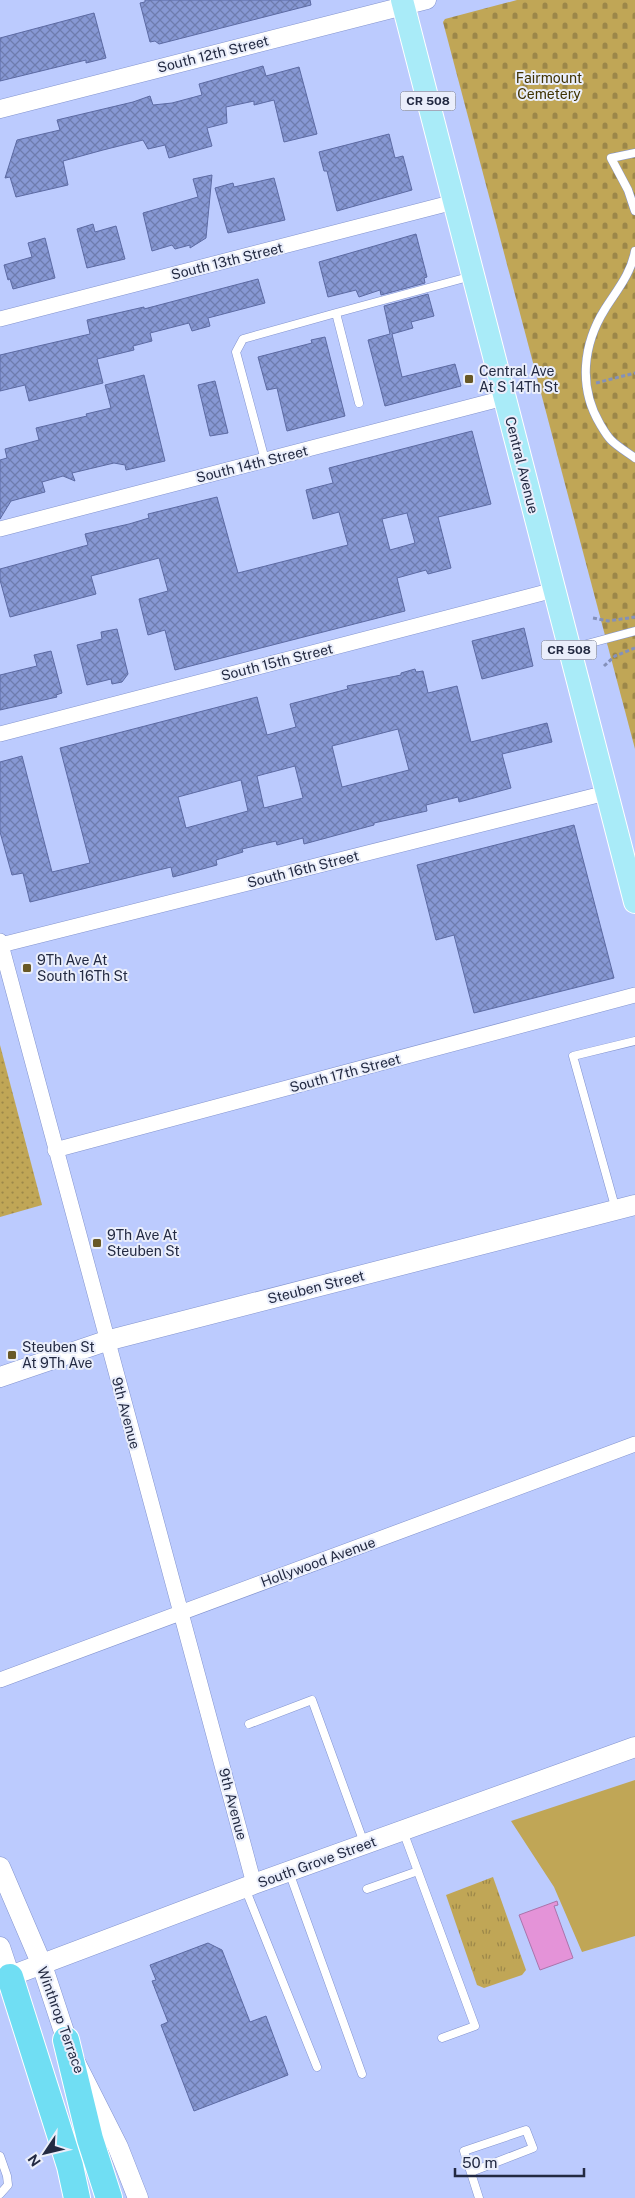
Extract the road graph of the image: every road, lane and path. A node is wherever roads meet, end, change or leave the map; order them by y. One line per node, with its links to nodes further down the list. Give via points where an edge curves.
1 (427, 0): 2 (street, South 12th Street)
2 (403, 3): 3 (street, South 12th Street); 5 (main road, Central Avenue / CR 508)
3 (0, 109)
4 (635, 153): 6 (lane, via 611,158)
5 (454, 202): 8 (main road, Central Avenue / CR 508); 10 (street, South 13th Street)
6 (635, 211)
7 (635, 252): 12 (lane, via 622,284 593,331 586,353)
8 (473, 276): 9 (lane); 13 (main road, Central Avenue / CR 508)
9 (336, 313): 14 (lane); 16 (lane, via 243,339 236,352)
10 (0, 319)
11 (635, 373): 12 (path)
12 (586, 386): 15 (lane, via 594,414 610,439)
13 (504, 398): 16 (street, South 14th Street); 18 (main road, Central Avenue / CR 508)
14 (359, 403)
15 (635, 458)
16 (265, 460): 17 (street, South 14th Street)
17 (0, 529)
18 (554, 590): 23 (main road, Central Avenue / CR 508); 25 (street, South 15th Street)
19 (635, 617): 20 (path, via 618,620)
20 (593, 618)
21 (635, 631): 23 (lane)
22 (635, 648): 24 (path, via 615,656)
23 (569, 649): 26 (main road, Central Avenue / CR 508)
24 (604, 666)
25 (0, 734)
26 (606, 793): 27 (main road, Central Avenue / CR 508); 28 (street, South 16th Street)
27 (635, 902)
28 (0, 943): 31 (street, 9th Avenue)
29 (635, 995): 31 (street, South 17th Street)
30 (635, 1041): 32 (lane, via 573,1056)
31 (55, 1150): 33 (street, 9th Avenue)
32 (626, 1207): 33 (main road, Steuben Street)
33 (106, 1341): 34 (main road, Steuben Street); 36 (street, 9th Avenue)
34 (0, 1377)
35 (635, 1444): 36 (street, Hollywood Avenue)
36 (180, 1614): 37 (street, Hollywood Avenue); 45 (street, 9th Avenue)
37 (0, 1680)
38 (249, 1724): 41 (lane, via 312,1700)
39 (635, 1747): 40 (main road, South Grove Street)
40 (403, 1831): 41 (main road, South Grove Street); 43 (lane)
41 (365, 1844): 44 (main road, South Grove Street)
42 (0, 1867): 48 (main road, Winthrop Terrace)
43 (418, 1871): 46 (lane); 50 (lane, via 475,2026)
44 (289, 1872): 45 (main road, South Grove Street); 53 (lane)
45 (250, 1886): 48 (main road, South Grove Street); 52 (lane)
46 (367, 1889)
47 (0, 1947): 49 (main road)
48 (42, 1965): 49 (main road, South Grove Street); 51 (main road, Winthrop Terrace)
49 (5, 1979): 57 (highway, via 70,2166)
50 (442, 2038)
51 (66, 2040): 58 (highway); 59 (main road, Winthrop Terrace, via 118,2147)
52 (317, 2067)
53 (362, 2074)
54 (0, 2156): 56 (lane, via 8,2185)
55 (471, 2172): 55 (lane, via 464,2151 526,2130 533,2148); 60 (lane)
56 (0, 2194)
57 (77, 2198)
58 (108, 2198)
59 (138, 2198)
60 (479, 2198)

